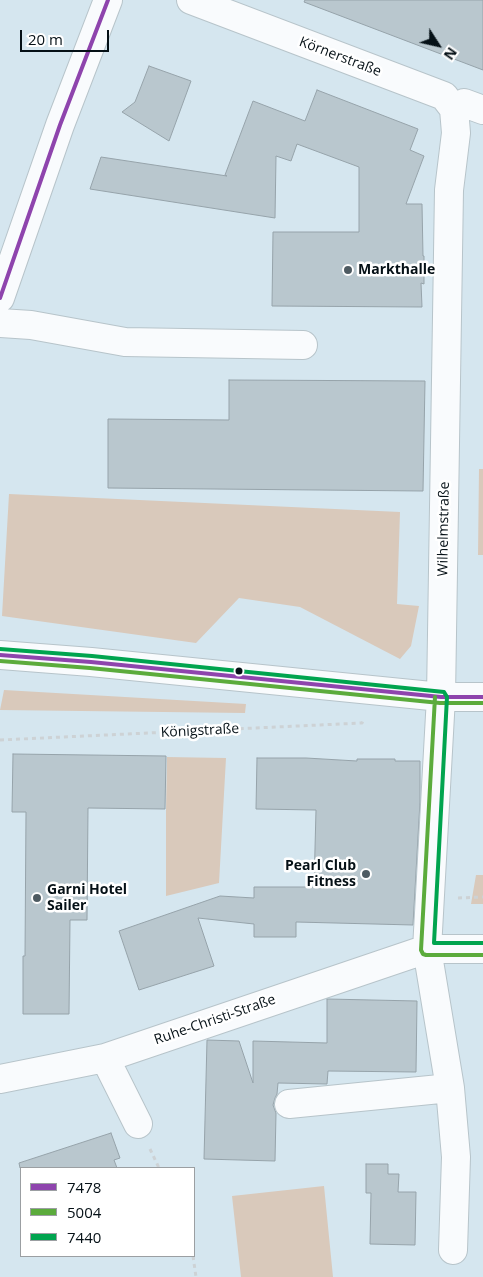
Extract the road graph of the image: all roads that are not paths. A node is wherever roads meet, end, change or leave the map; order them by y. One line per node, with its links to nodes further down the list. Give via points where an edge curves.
1 (108, 0): 5 (street, via 60,125)
2 (191, 0): 3 (street, Körnerstraße, via 444,96)
3 (454, 109): 4 (street, via 464,103); 9 (street, Wilhelmstraße, via 456,133 449,190)
4 (483, 110)
5 (0, 298)
6 (0, 323): 7 (street, via 31,325 125,342)
7 (303, 345)
8 (0, 656): 9 (street)
9 (441, 697): 10 (street); 11 (street, Wilhelmstraße)
10 (483, 697)
11 (427, 949): 12 (street, Ruhe-Christi-Straße); 13 (street, Ruhe-Christi-Straße); 15 (street)
12 (483, 949)
13 (105, 1058): 14 (street, Ruhe-Christi-Straße); 17 (street)
14 (0, 1079)
15 (450, 1088): 16 (street); 18 (street, via 456,1157)
16 (289, 1104)
17 (138, 1124)
18 (453, 1250)

